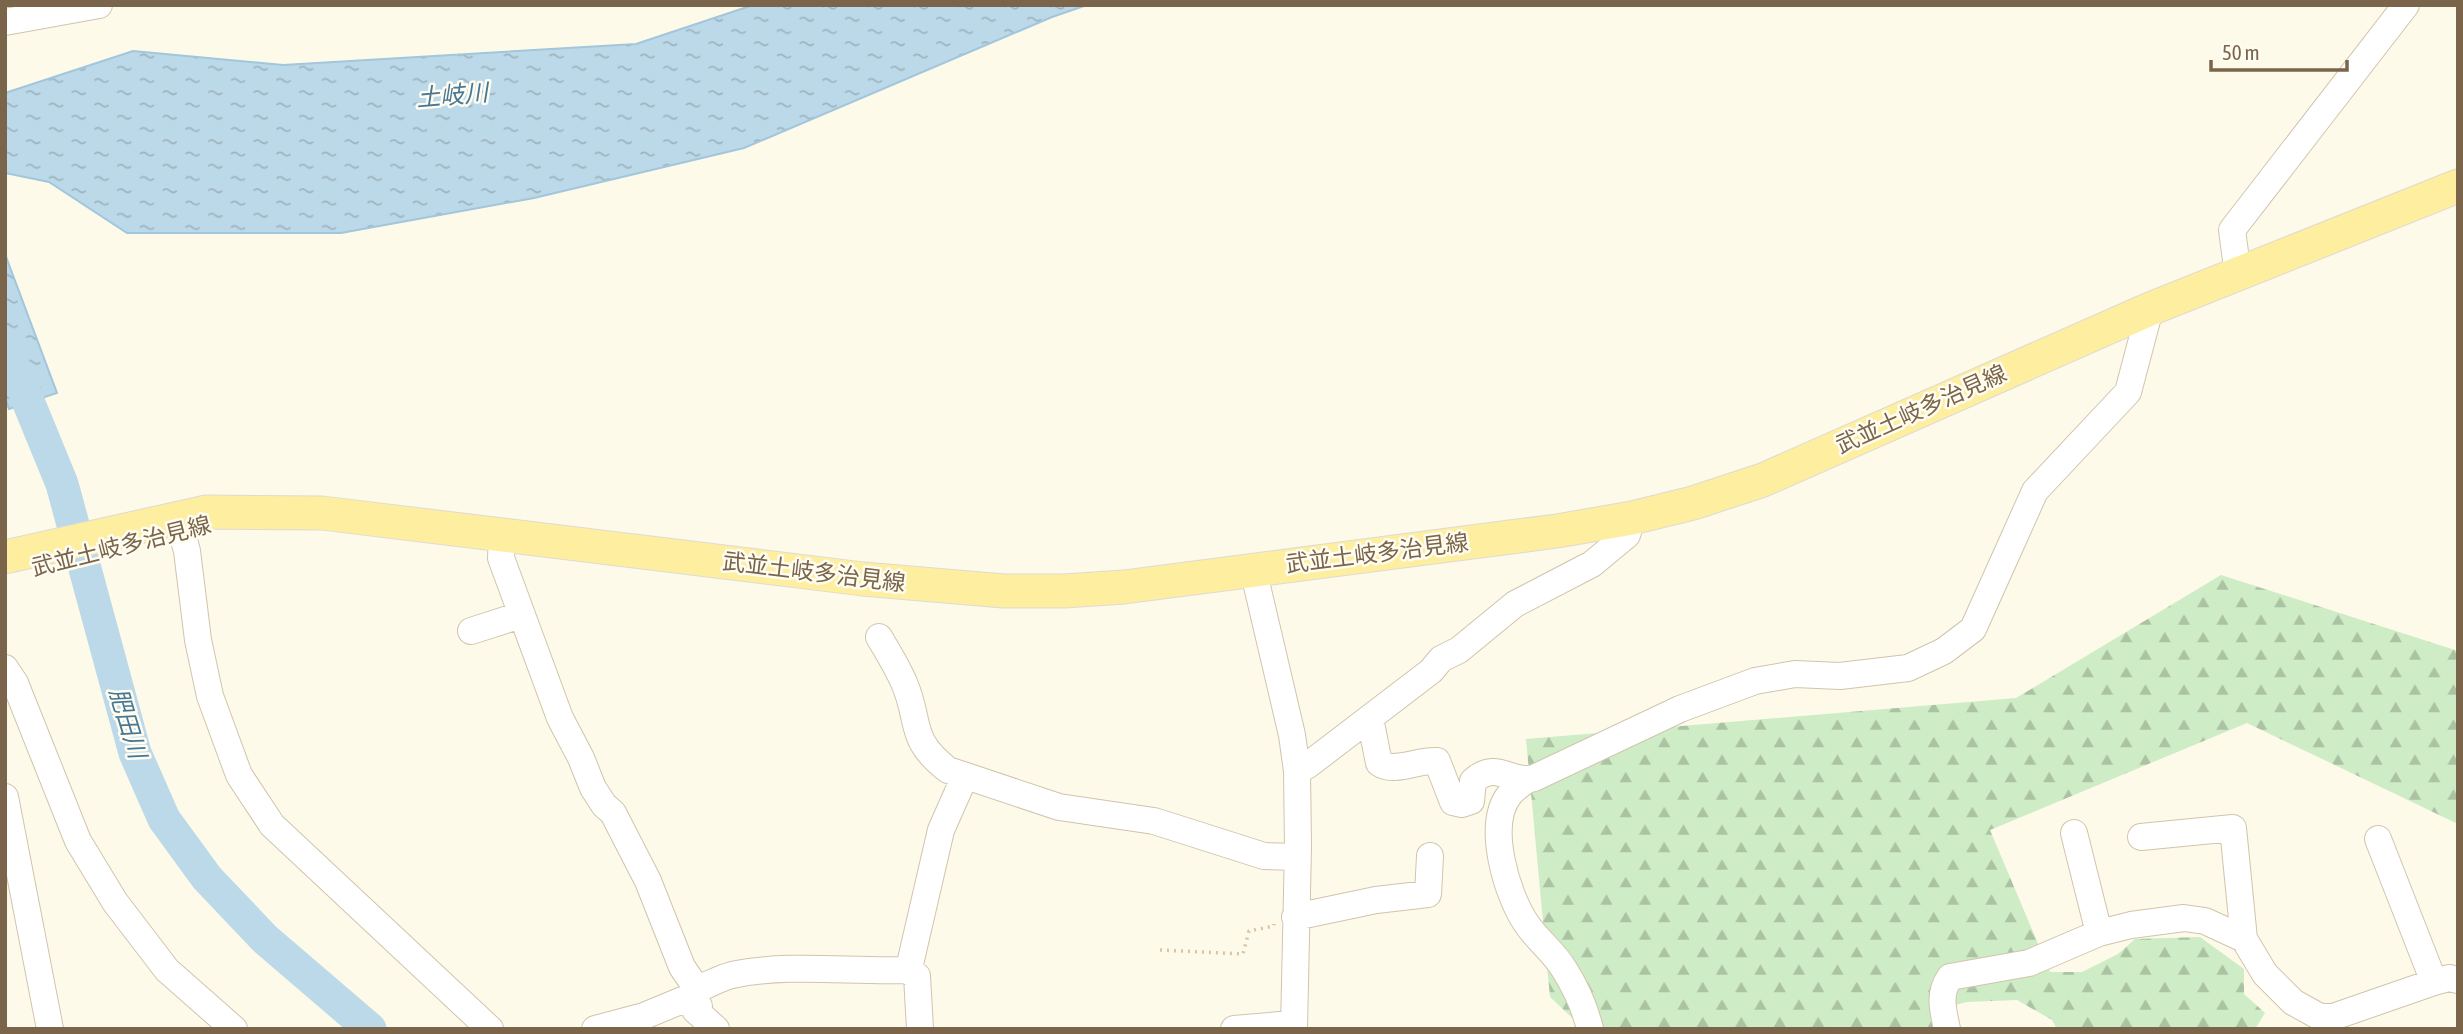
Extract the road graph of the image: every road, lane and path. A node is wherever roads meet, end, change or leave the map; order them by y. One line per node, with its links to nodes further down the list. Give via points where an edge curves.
1 (99, 5): 3 (street)
2 (2406, 5): 5 (street, via 2232,230)
3 (5, 22)
4 (2458, 186): 5 (main road, 武並土岐多治見線)
5 (2238, 275): 6 (main road, 武並土岐多治見線)
6 (2150, 309): 7 (main road, 武並土岐多治見線, via 1763,480); 20 (street, via 2128,392 2035,491 1973,629 1944,651 1908,668 1840,676 1795,674 1755,681 1680,709)
7 (1632, 518): 11 (main road, 武並土岐多治見線); 17 (street, via 1627,535 1592,564 1515,604)
8 (172, 529): 9 (main road, 武並土岐多治見線, via 206,512 297,511); 10 (main road, 武並土岐多治見線); 12 (main road, 武並土岐多治見線); 37 (street, via 187,551 210,696 239,775 272,825)
9 (502, 534): 11 (main road, 武並土岐多治見線, via 863,579 1004,591 1124,587); 13 (street, via 501,558)
10 (5, 557)
11 (1253, 569): 18 (street, via 1293,736)
12 (5, 574)
13 (521, 615): 14 (street); 33 (street, via 560,718 593,788 613,813 648,881 682,967)
14 (471, 631)
15 (879, 637): 19 (street, via 905,685 920,741 937,762)
16 (5, 668): 36 (street, via 78,841 115,902 167,970)
17 (1370, 718): 18 (street); 20 (street, via 1379,763 1391,768 1437,761 1456,804 1471,801 1473,780 1494,770)
18 (1297, 771): 26 (street)
19 (965, 776): 26 (street, via 1059,807 1154,821 1265,856); 31 (street, via 942,830)
20 (1527, 780): 42 (street, via 1510,794 1501,817 1504,872 1528,926 1563,968)
21 (5, 797): 35 (street)
22 (2074, 834): 28 (street)
23 (2141, 837): 29 (street, via 2233,828)
24 (2378, 839): 32 (street)
25 (1430, 856): 27 (street, via 1428,894)
26 (1297, 857): 27 (street)
27 (1296, 906): 30 (path, via 1277,900 1274,926 1249,931 1243,954); 34 (street)
28 (2099, 933): 29 (street, via 2184,918 2205,921); 43 (street, via 2029,964 1950,977 1941,1001)
29 (2244, 939): 32 (street, via 2265,974 2293,1002 2320,1017 2333,1017)
30 (1160, 950)
31 (906, 970): 33 (street, via 763,972 731,976); 40 (street, via 917,976)
32 (2446, 981)
33 (697, 992): 38 (street, via 644,1016); 39 (street, via 699,1006 695,1010)
34 (1293, 1026): 41 (street)
35 (50, 1029)
36 (234, 1029)
37 (490, 1029)
38 (595, 1029)
39 (716, 1029)
40 (920, 1029)
41 (1234, 1029)
42 (1590, 1029)
43 (1947, 1029)

